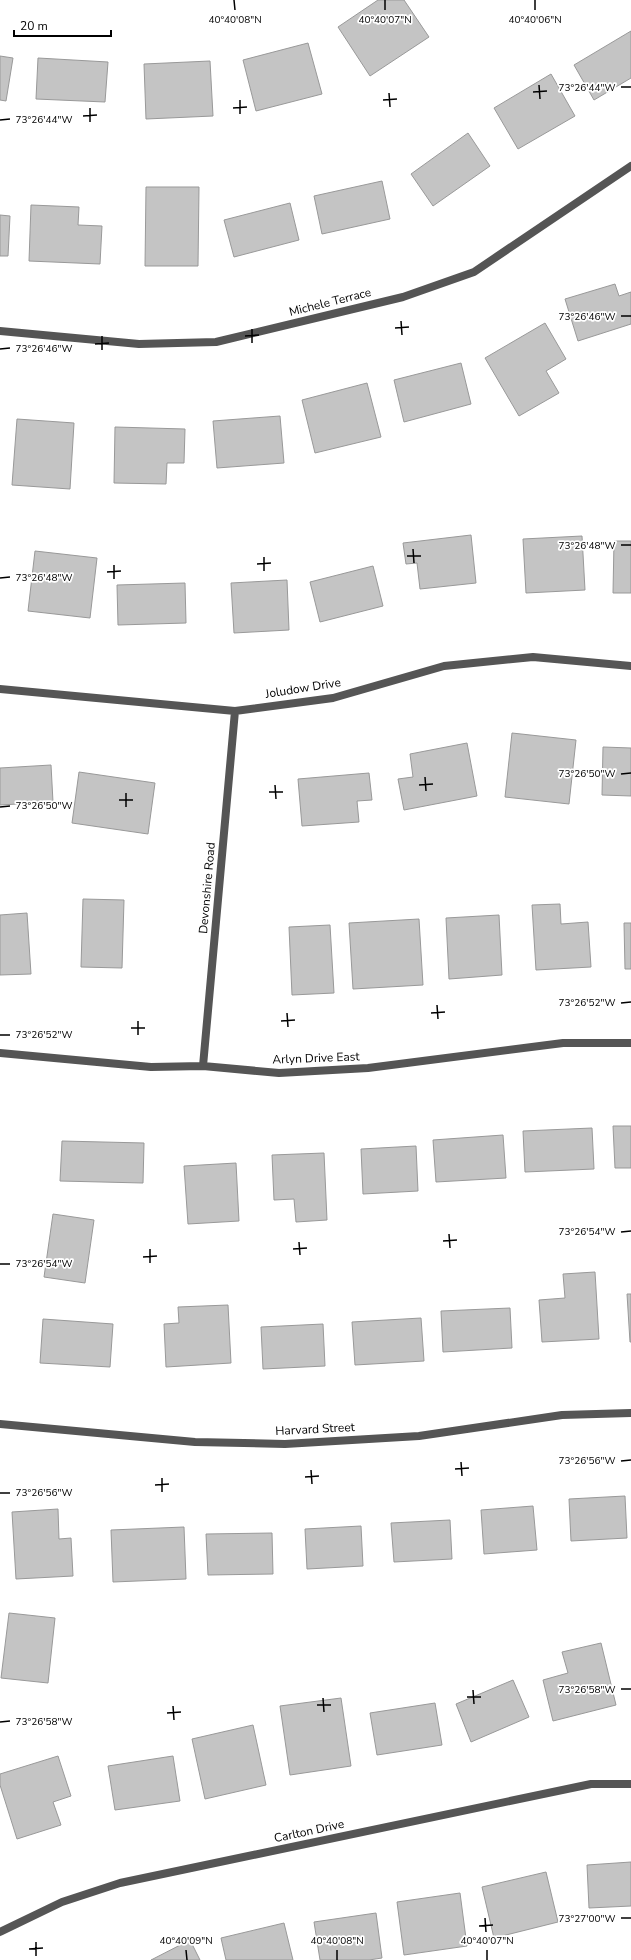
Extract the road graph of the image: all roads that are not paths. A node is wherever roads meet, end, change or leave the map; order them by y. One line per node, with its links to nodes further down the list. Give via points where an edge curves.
1 (631, 166): 2 (street, Michele Terrace, via 474,272 404,297 216,342 139,344)
2 (0, 331)
3 (631, 666): 5 (street, Joludow Drive, via 533,657 444,666 333,698)
4 (0, 689): 5 (street, Joludow Drive)
5 (235, 711): 8 (street, Devonshire Road)
6 (631, 1043): 8 (street, Arlyn Drive East, via 563,1043 368,1068 279,1073)
7 (0, 1053): 8 (street, Arlyn Drive East, via 151,1067)
8 (202, 1066)
9 (631, 1413): 10 (street, Harvard Street, via 562,1415 419,1436 284,1444 195,1442)
10 (0, 1424)
11 (631, 1784): 12 (street, Carlton Drive, via 591,1784 120,1883 62,1902)
12 (0, 1932)

